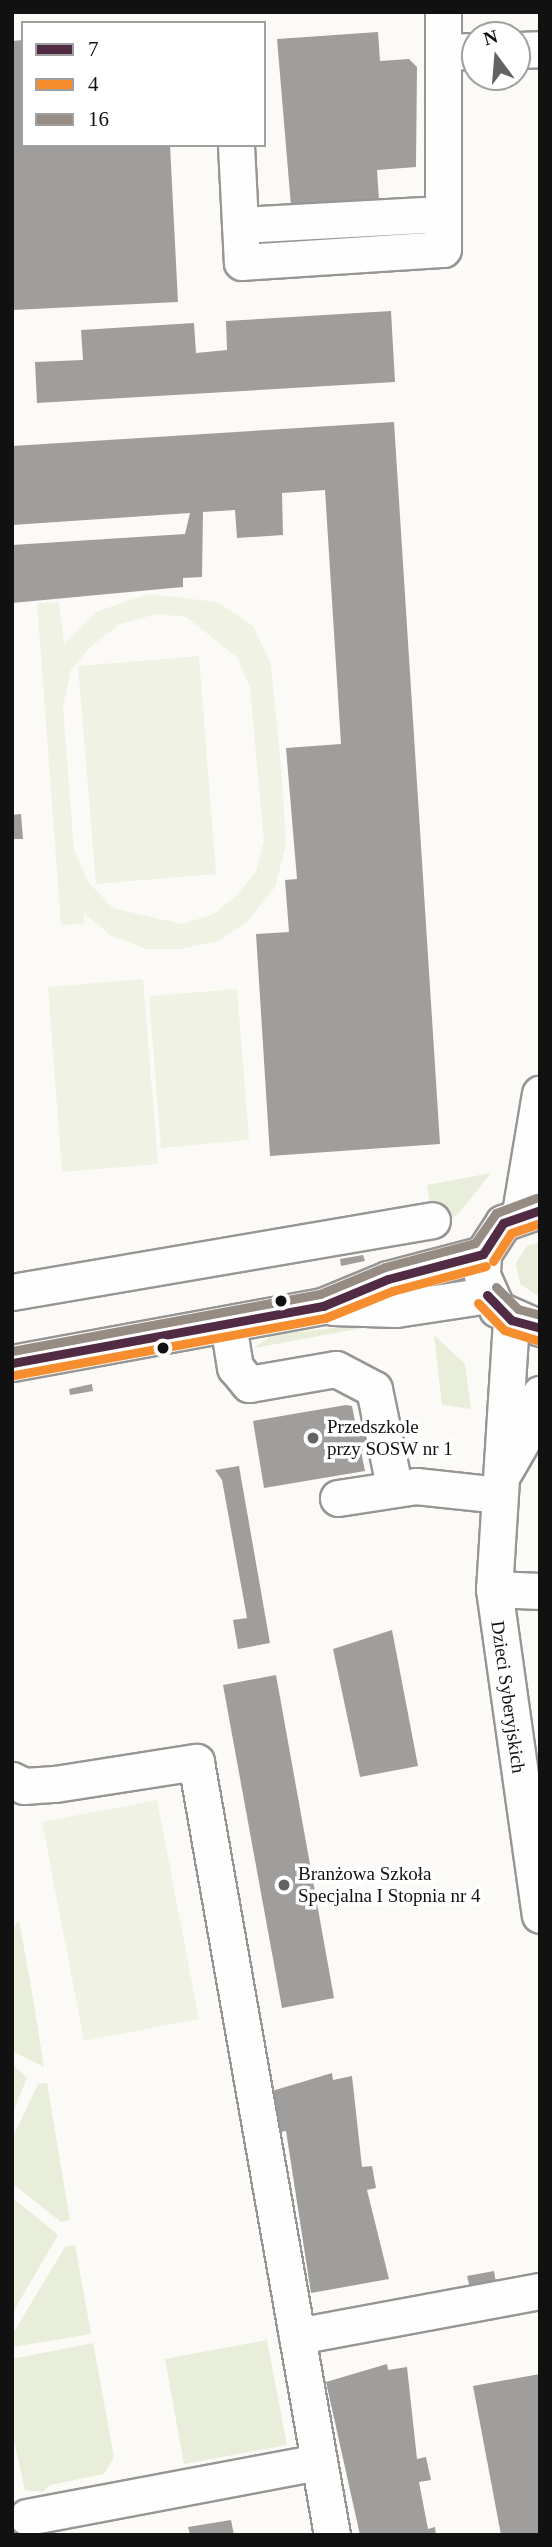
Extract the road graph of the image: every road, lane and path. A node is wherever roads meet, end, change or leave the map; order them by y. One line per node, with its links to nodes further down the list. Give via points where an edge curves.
1 (443, 12): 2 (street)
2 (459, 52): 4 (street)
3 (236, 147): 5 (street)
4 (443, 214): 5 (street); 5 (street, via 443,249 242,262)
5 (240, 225)
6 (540, 1094): 7 (street)
7 (530, 1212): 9 (street, via 497,1230)
8 (432, 1220): 10 (street)
9 (483, 1254): 11 (street); 12 (street, via 388,1279)
10 (12, 1292)
11 (487, 1294): 12 (street, via 396,1309); 14 (street)
12 (323, 1306): 13 (street)
13 (228, 1324): 15 (street); 17 (street, via 236,1367 249,1384 336,1369 374,1389)
14 (525, 1324): 18 (street, Dzieci Syberyjskich)
15 (12, 1363)
16 (540, 1394): 18 (street, Dzieci Syberyjskich, via 534,1420)
17 (394, 1486): 18 (street); 19 (street)
18 (500, 1487): 20 (street, Dzieci Syberyjskich)
19 (338, 1498)
20 (495, 1588): 21 (street); 23 (street, Dzieci Syberyjskich)
21 (540, 1591)
22 (12, 1780): 25 (street, via 24,1786 55,1783 196,1762)
23 (540, 1915)
24 (540, 2291): 25 (street)
25 (297, 2336): 26 (street)
26 (319, 2462): 27 (street); 28 (street)
27 (27, 2517)
28 (332, 2535)

